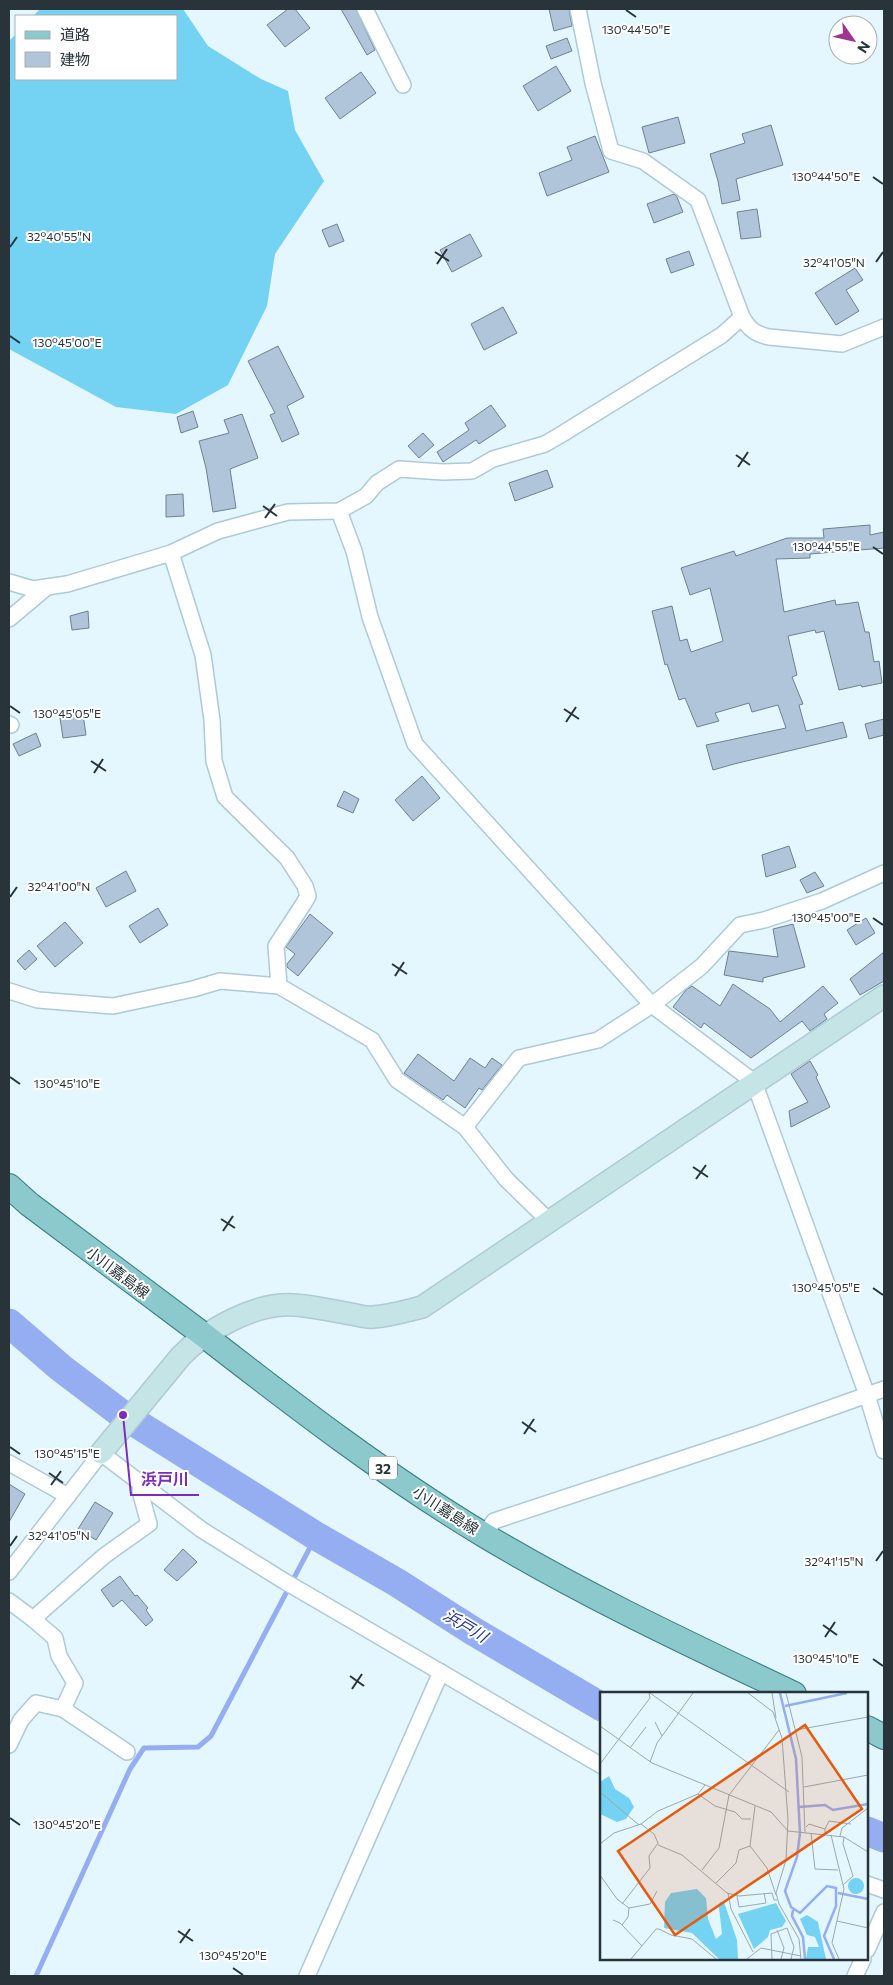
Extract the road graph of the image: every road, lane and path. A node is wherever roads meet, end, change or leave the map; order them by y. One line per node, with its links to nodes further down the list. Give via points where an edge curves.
1 (365, 9): 3 (street)
2 (578, 9): 4 (street, via 611,151 643,161 698,200)
3 (403, 86)
4 (742, 317): 5 (street, via 748,328 758,334 842,344); 6 (street, via 722,335 545,444 493,459 472,471 399,469 376,483 366,496)
5 (884, 327)
6 (339, 511): 7 (street, via 288,512 218,531); 15 (street, via 354,551 370,617 415,744)
7 (172, 553): 9 (street, via 67,584); 12 (street, via 203,654 214,761 225,797 288,858 308,896 276,946)
8 (9, 582): 9 (street, via 33,589)
9 (48, 586): 10 (street)
10 (9, 619)
11 (884, 873): 15 (street, via 822,901 740,925 702,966)
12 (279, 986): 13 (street, via 220,981 113,1006 38,1000); 17 (street, via 372,1040 397,1080)
13 (9, 991)
14 (884, 996): 16 (street)
15 (652, 1005): 16 (street); 17 (street, via 598,1040 519,1058)
16 (754, 1082): 19 (street); 22 (street)
17 (465, 1126): 19 (street, via 506,1179)
18 (9, 1186): 20 (main road, 小川嘉島線 / 32)
19 (548, 1220): 20 (street, via 422,1307 372,1318 293,1305 265,1307)
20 (204, 1336): 23 (street, via 181,1356); 28 (main road, 小川嘉島線 / 32, via 368,1459)
21 (884, 1389): 22 (street)
22 (867, 1394): 24 (street); 28 (street, via 494,1521)
23 (104, 1449): 26 (street); 27 (street)
24 (884, 1451)
25 (9, 1462): 27 (street)
26 (142, 1483): 31 (street, via 140,1491 149,1524 104,1556); 32 (street, via 202,1530)
27 (68, 1496): 29 (street)
28 (484, 1535): 33 (main road, 小川嘉島線 / 32, via 621,1610)
29 (9, 1572)
30 (9, 1601): 31 (street)
31 (33, 1619): 34 (street, via 55,1638 59,1656 75,1684)
32 (441, 1672): 39 (street); 45 (street)
33 (790, 1692)
34 (63, 1709): 37 (street, via 36,1702 21,1720); 38 (street)
35 (868, 1729): 36 (main road)
36 (884, 1737)
37 (9, 1745)
38 (127, 1752)
39 (600, 1765)
40 (868, 1884): 41 (street)
41 (884, 1890)
42 (884, 1912): 43 (street)
43 (868, 1948)
44 (863, 1960): 46 (street)
45 (307, 1976)
46 (855, 1976)

